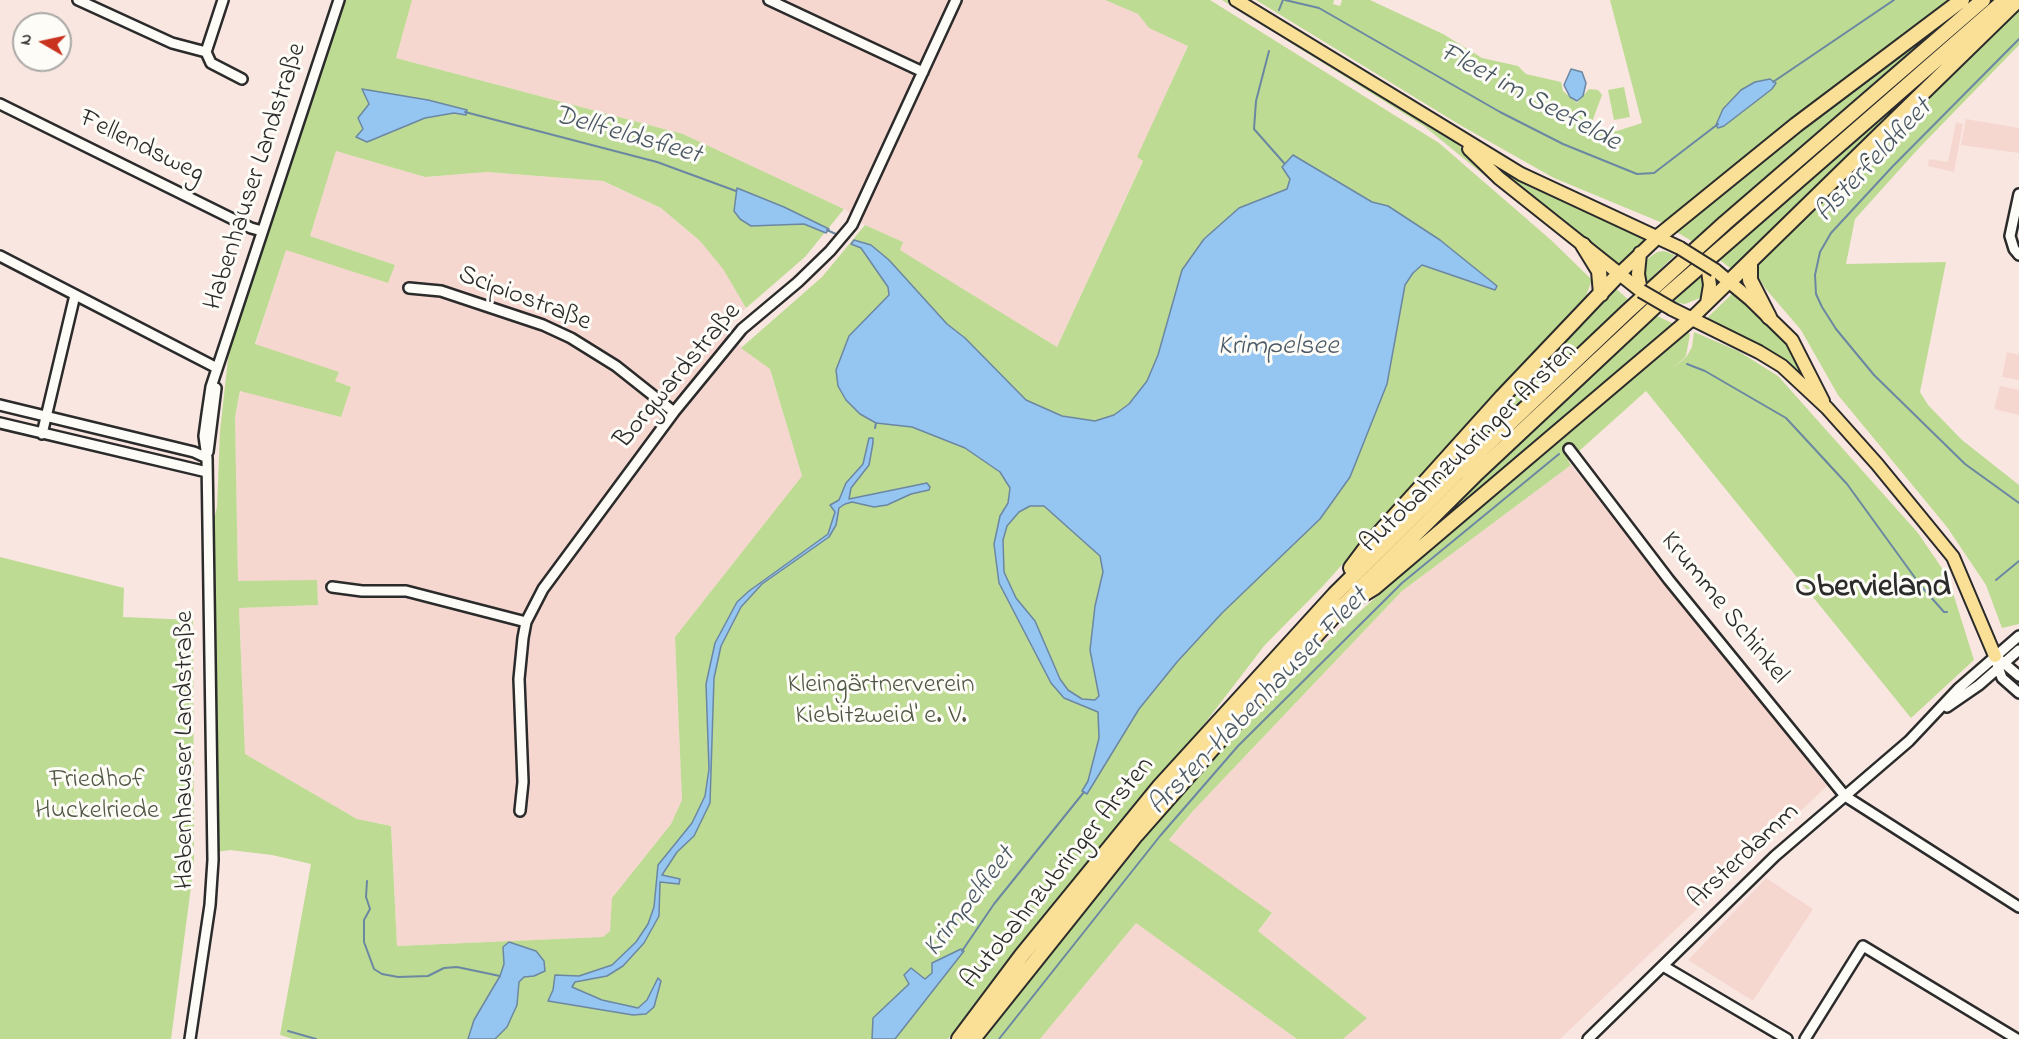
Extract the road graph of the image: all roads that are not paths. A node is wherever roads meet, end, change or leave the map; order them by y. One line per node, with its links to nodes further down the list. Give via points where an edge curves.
1 (78, 0): 11 (street, via 172,43)
2 (223, 0): 11 (street)
3 (339, 0): 17 (street, Habenhauser Landstraße)
4 (769, 0): 12 (street)
5 (956, 0): 12 (street, Borgwardstraße)
6 (1236, 0): 15 (main road)
7 (1962, 0): 18 (highway, via 1796,125)
8 (1983, 0): 48 (highway, Autobahnzubringer Arsten, via 1628,311)
9 (2005, 0): 49 (highway, Autobahnzubringer Arsten, via 1666,296)
10 (2018, 0): 24 (highway)
11 (206, 52): 13 (street, via 211,63)
12 (923, 72): 38 (street, Borgwardstraße, via 851,226 798,282 742,329)
13 (242, 79)
14 (0, 104): 17 (street, Fellendsweg)
15 (1456, 136): 18 (main road, via 1521,174); 19 (main road, via 1499,178)
16 (2019, 194): 21 (street, via 2010,236)
17 (262, 231): 35 (street, Habenhauser Landstraße)
18 (1658, 237): 20 (main road); 25 (main road, bridge)
19 (1578, 242): 23 (highway)
20 (1640, 254): 26 (main road); 28 (main road)
21 (2019, 255)
22 (0, 256): 31 (street)
23 (1597, 262): 26 (main road); 30 (highway)
24 (1750, 262): 27 (highway); 33 (highway, via 1750,280)
25 (1710, 270): 27 (main road); 32 (main road)
26 (1618, 275): 28 (main road); 30 (highway)
27 (1730, 281): 32 (main road); 33 (main road)
28 (1637, 286): 34 (main road, bridge)
29 (409, 288): 38 (street, Scipiostraße, via 441,291 570,338 616,366)
30 (1601, 294): 48 (highway, via 1366,548)
31 (75, 295): 35 (street); 39 (street)
32 (1707, 303): 34 (main road)
33 (1768, 316): 37 (main road, via 1792,340)
34 (1692, 318): 37 (main road, via 1782,366); 49 (highway, via 1375,587)
35 (217, 368): 45 (street, Habenhauser Landstraße, via 204,436)
36 (0, 405): 39 (street)
37 (1827, 408): 53 (main road, via 1953,556)
38 (674, 412): 50 (street, Borgwardstraße, via 571,548)
39 (46, 417): 41 (street); 42 (street)
40 (0, 423): 42 (street)
41 (109, 432): 43 (street); 45 (street)
42 (42, 434): 43 (street)
43 (105, 449): 46 (street)
44 (1569, 449): 56 (street, Krumme Schinkel)
45 (207, 458): 46 (street, Habenhauser Landstraße)
46 (207, 472): 60 (street, Habenhauser Landstraße, via 212,871)
47 (332, 587): 50 (street, via 406,591)
48 (1335, 594): 61 (highway, Autobahnzubringer Arsten, via 1160,786)
49 (1342, 607): 62 (highway, Autobahnzubringer Arsten, via 1136,835)
50 (526, 622): 57 (street, Borgwardstraße, via 519,679 523,782)
51 (2019, 636): 53 (street, Arsterdamm)
52 (2019, 650): 53 (street, Arsterdamm)
53 (1999, 662): 54 (street); 55 (street, via 2002,678); 56 (street, Arsterdamm, via 1958,689)
54 (2019, 676)
55 (2019, 693)
56 (1845, 796): 58 (street, Krumme Schinkel); 59 (street, Arsterdamm, via 1775,856)
57 (520, 811)
58 (2019, 908)
59 (1663, 966): 63 (street, Arsterdamm); 64 (street)
60 (190, 1039)
61 (958, 1039)
62 (973, 1039)
63 (1588, 1039)
64 (1787, 1039)
65 (1805, 1039): 66 (street, via 1863,946)
66 (2017, 1039)

